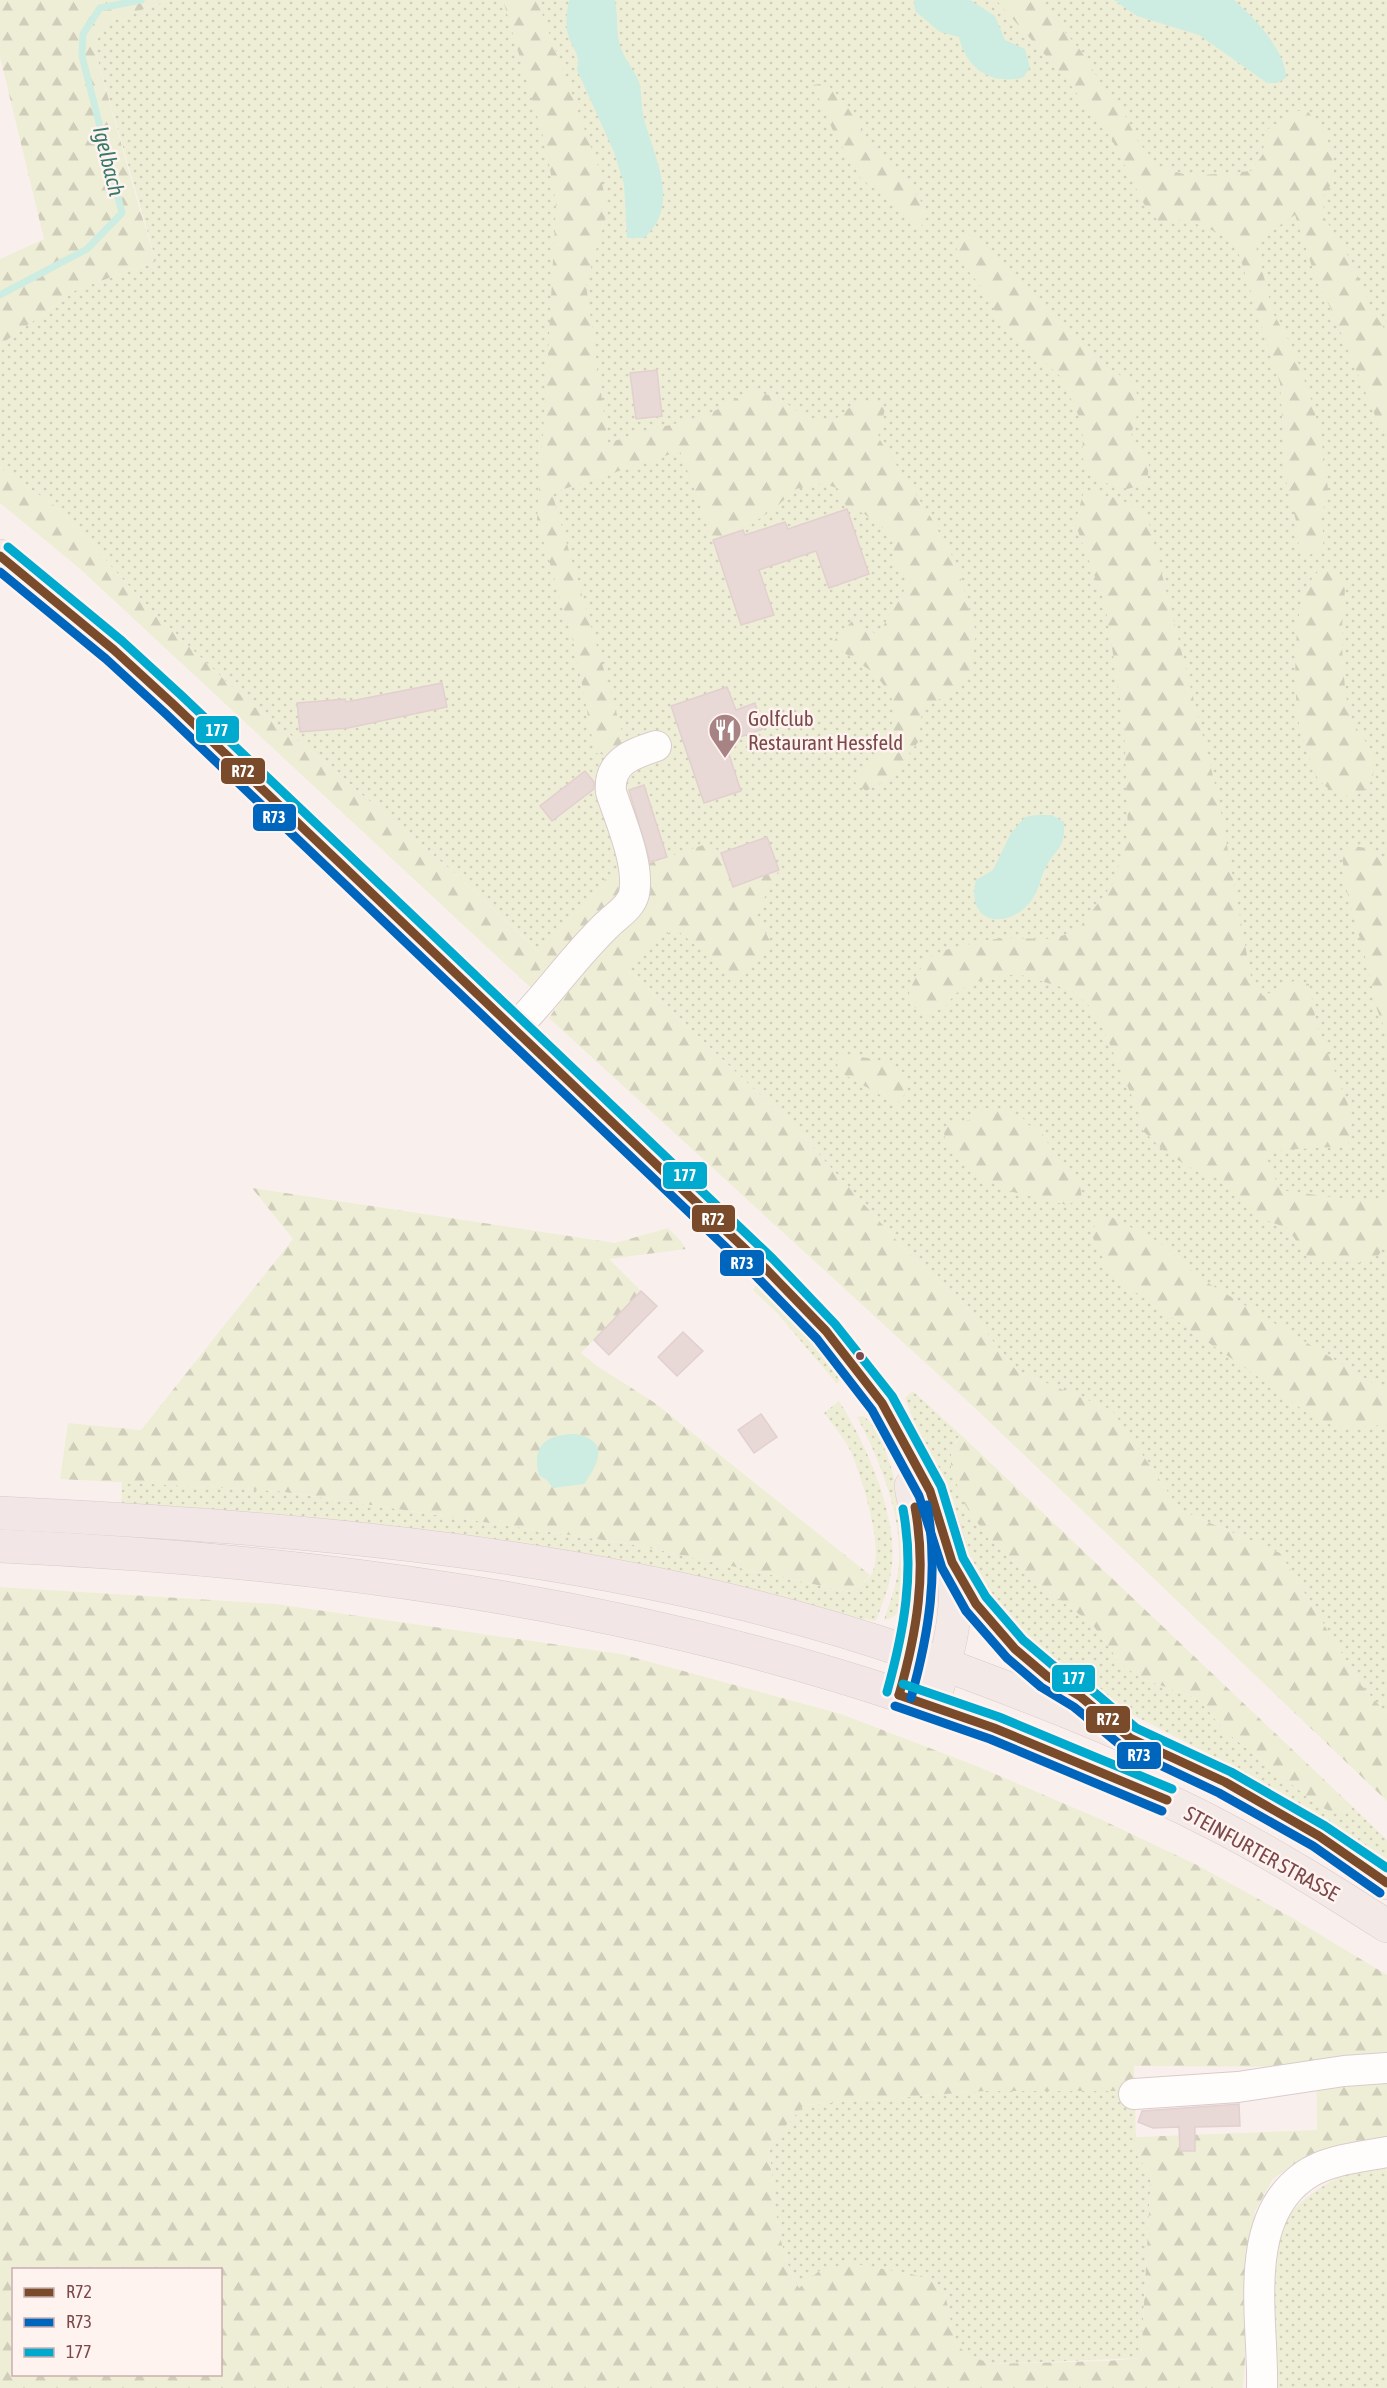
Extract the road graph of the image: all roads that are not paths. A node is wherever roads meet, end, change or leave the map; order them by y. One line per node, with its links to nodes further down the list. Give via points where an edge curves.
1 (0, 556): 3 (main road, via 165,697)
2 (656, 746): 3 (lane, via 623,759 611,779 611,792 633,866 631,901 582,950)
3 (513, 1030): 4 (main road, via 802,1306 867,1383)
4 (906, 1446): 7 (main road, via 930,1491); 8 (main road, via 922,1555 920,1603)
5 (0, 1513): 8 (highway, via 300,1534 497,1557 638,1580 737,1602)
6 (0, 1546): 10 (highway, via 214,1559 476,1593 699,1639)
7 (952, 1562): 9 (main road, via 954,1610); 12 (main road, via 976,1605 1015,1649)
8 (911, 1653): 9 (main road, STEINFURTER STRASSE); 10 (main road)
9 (945, 1665): 11 (main road); 12 (main road, STEINFURTER STRASSE)
10 (899, 1695): 11 (main road, STEINFURTER STRASSE)
11 (932, 1706): 14 (main road, STEINFURTER STRASSE, via 1058,1753 1167,1800 1266,1851)
12 (1130, 1738): 13 (main road, STEINFURTER STRASSE, via 1225,1782 1319,1836)
13 (1387, 1883)
14 (1387, 1926)
15 (1387, 2068): 16 (lane, via 1238,2087)
16 (1134, 2094)
17 (1387, 2152): 18 (lane, via 1332,2163 1305,2175 1275,2209 1262,2249)
18 (1262, 2388)

